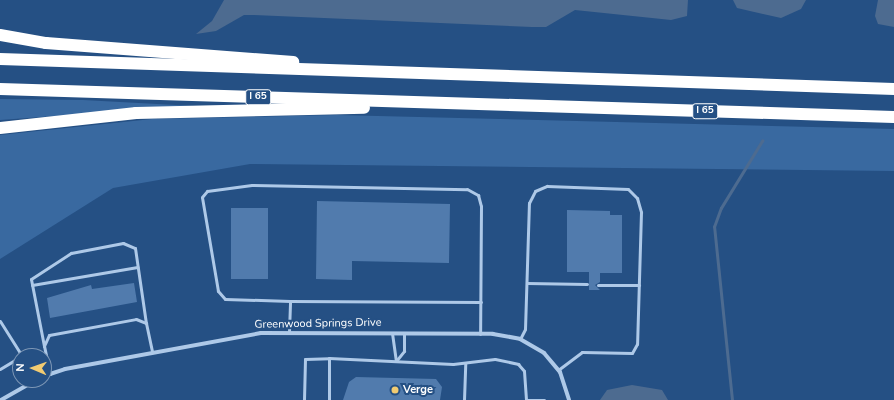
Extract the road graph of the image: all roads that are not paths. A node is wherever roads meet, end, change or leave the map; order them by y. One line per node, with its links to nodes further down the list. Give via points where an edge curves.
1 (0, 35): 3 (highway, via 46,43)
2 (0, 59): 3 (highway)
3 (454, 75): 5 (highway)
4 (0, 89): 6 (highway, I 65)
5 (894, 89)
6 (517, 106): 7 (highway, I 65); 8 (highway, via 136,113)
7 (894, 117)
8 (0, 128)
9 (138, 267): 12 (lane); 12 (lane, via 135,248 123,243 72,253 31,279); 18 (lane)
10 (527, 283): 11 (lane); 14 (lane, via 530,203 535,191 547,186 628,189 637,198 640,212); 23 (lane, via 525,329)
11 (586, 284)
12 (32, 285): 24 (lane)
13 (598, 285): 14 (lane)
14 (639, 286): 32 (lane, via 638,344 632,353 582,352)
15 (290, 301): 16 (lane); 16 (lane, via 225,299 218,291 202,198 207,192 252,185 467,189 478,195 482,206); 19 (lane)
16 (481, 302): 22 (lane)
17 (0, 320): 25 (lane)
18 (146, 323): 24 (lane, via 136,319 49,335); 26 (lane)
19 (289, 332): 20 (street, Greenwood Springs Drive); 26 (street, Greenwood Springs Drive, via 238,336)
20 (392, 332): 21 (street, Greenwood Springs Drive); 28 (lane)
21 (404, 333): 22 (street, Greenwood Springs Drive); 28 (lane, via 404,351)
22 (480, 334): 23 (street, Greenwood Springs Drive)
23 (520, 339): 32 (street, Greenwood Springs Drive, via 544,353)
24 (44, 346)
25 (16, 348)
26 (152, 352): 33 (street, Greenwood Springs Drive)
27 (329, 358): 28 (lane); 36 (lane, via 306,359); 37 (lane)
28 (396, 361): 30 (lane)
29 (12, 362): 31 (lane)
30 (465, 363): 38 (lane); 39 (lane, via 495,359 518,364 526,380)
31 (0, 369)
32 (558, 370): 41 (street)
33 (52, 374)
34 (22, 388): 35 (street)
35 (1, 400)
36 (304, 400)
37 (329, 400)
38 (464, 400)
39 (526, 400): 40 (lane)
40 (544, 400)
41 (570, 400)

